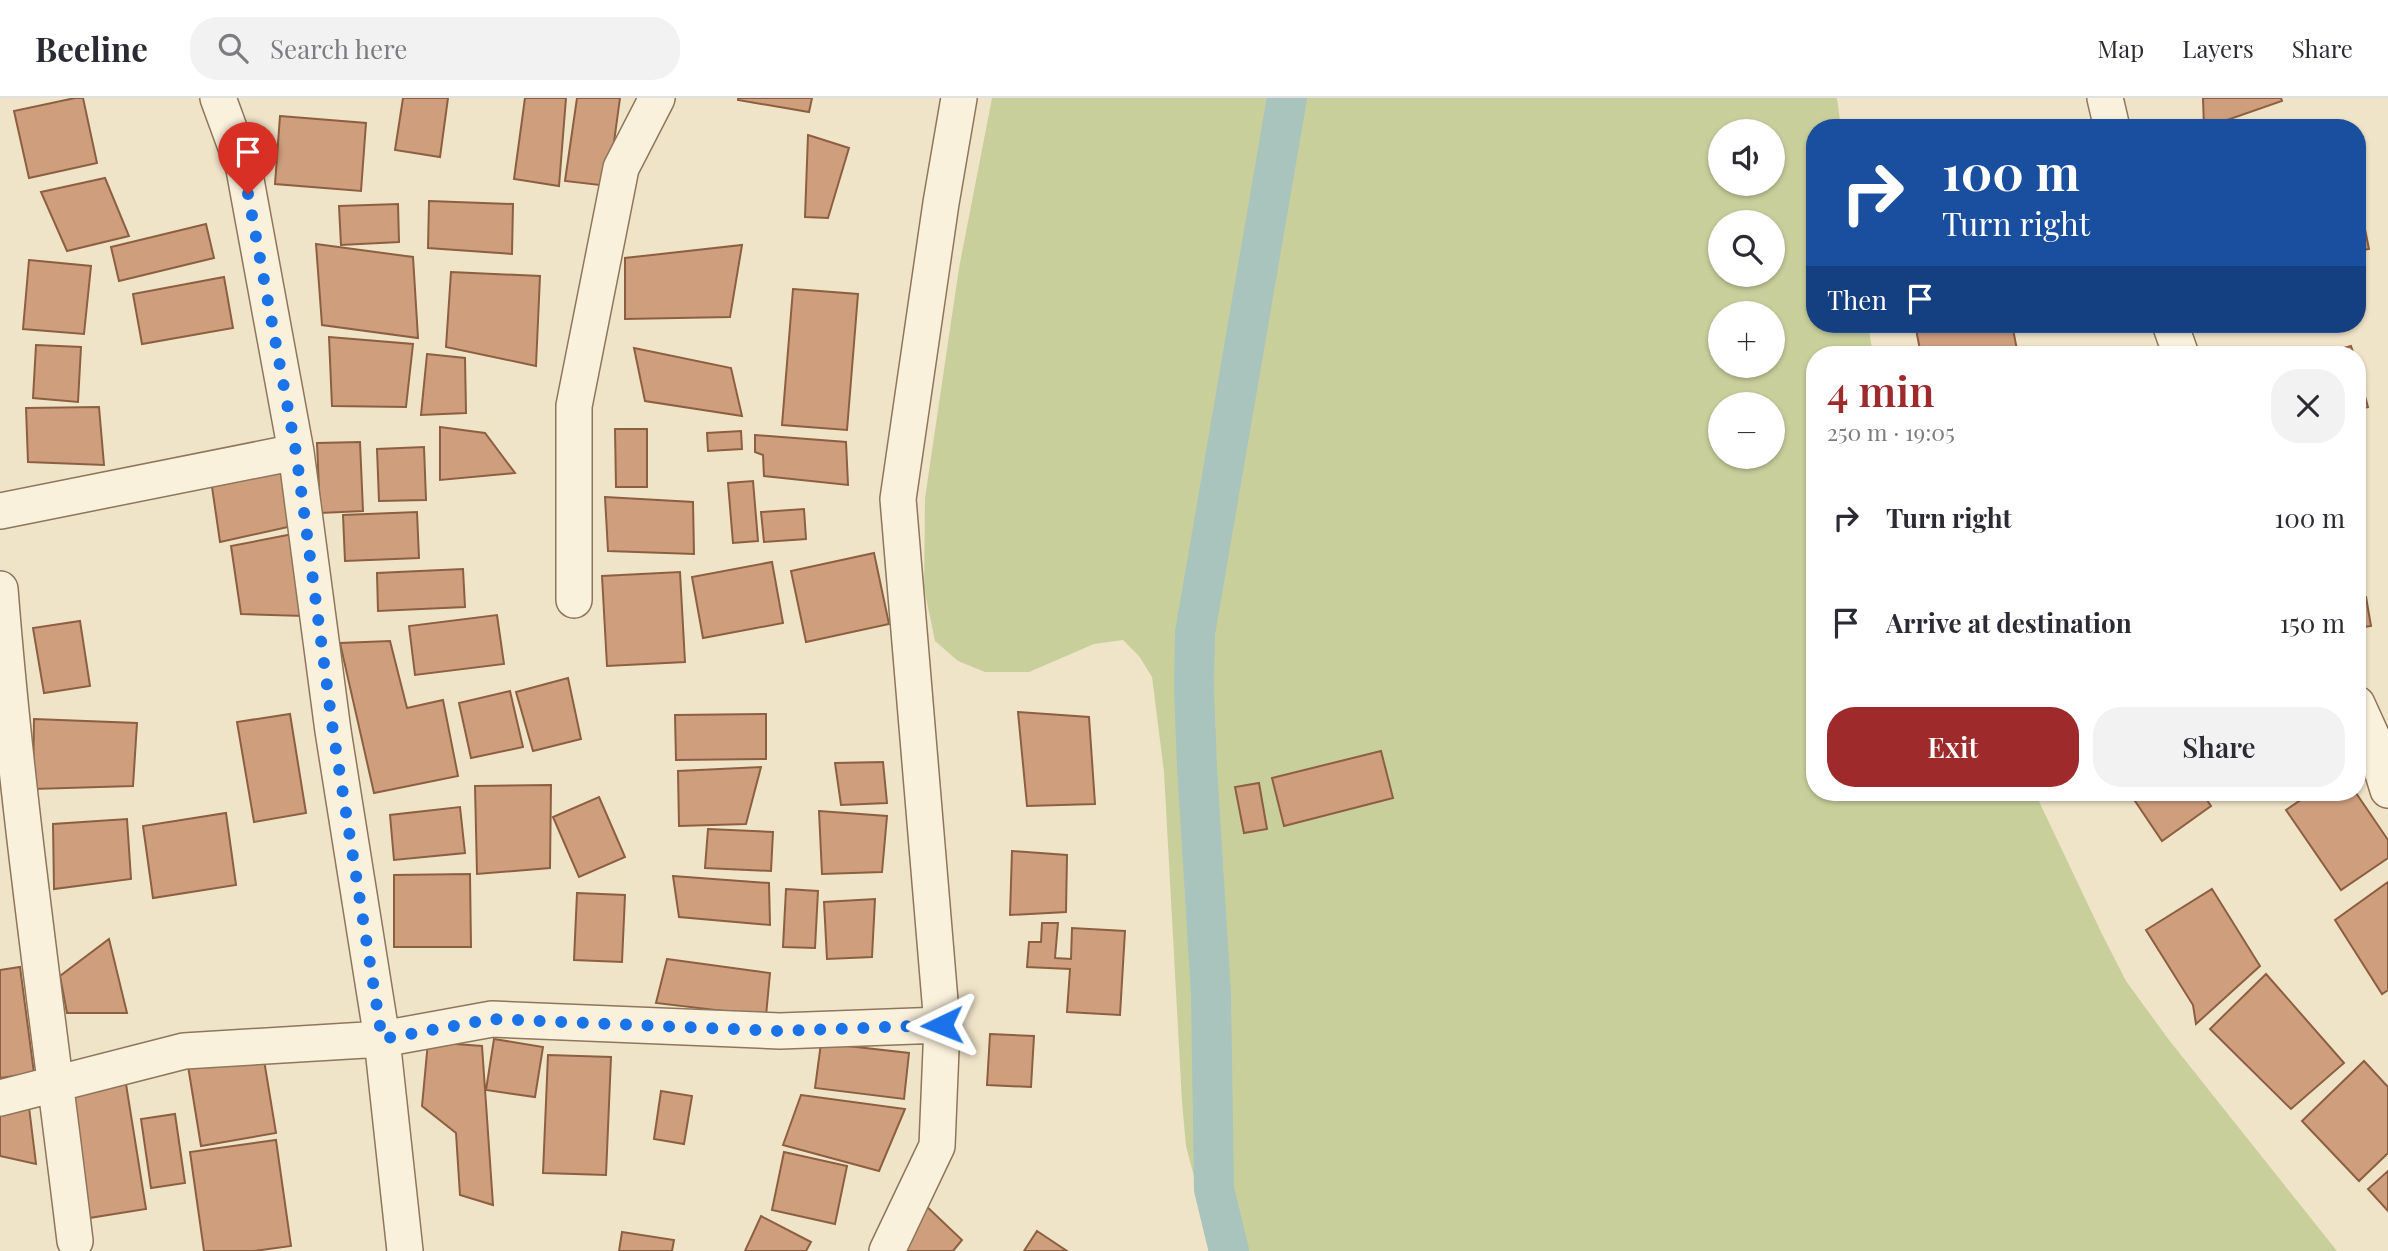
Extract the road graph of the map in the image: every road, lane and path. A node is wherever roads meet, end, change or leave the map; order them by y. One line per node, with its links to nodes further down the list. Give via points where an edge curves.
1 (218, 98): 6 (street, via 244,169)
2 (657, 98): 9 (street, via 621,168 574,406)
3 (959, 98): 14 (street, via 898,499)
4 (2105, 98): 5 (street)
5 (2110, 119)
6 (296, 452): 7 (street); 15 (street, via 333,731)
7 (0, 510)
8 (0, 589): 13 (street)
9 (574, 600)
10 (2366, 712): 11 (street)
11 (2380, 724): 12 (street)
12 (2388, 790)
13 (14, 865): 16 (street)
14 (942, 1025): 15 (street, via 780,1031 492,1019); 20 (street, via 937,1146)
15 (382, 1039): 16 (street, via 184,1051); 19 (street)
16 (56, 1084): 17 (street); 18 (street)
17 (0, 1098)
18 (75, 1241)
19 (405, 1251)
20 (887, 1251)

